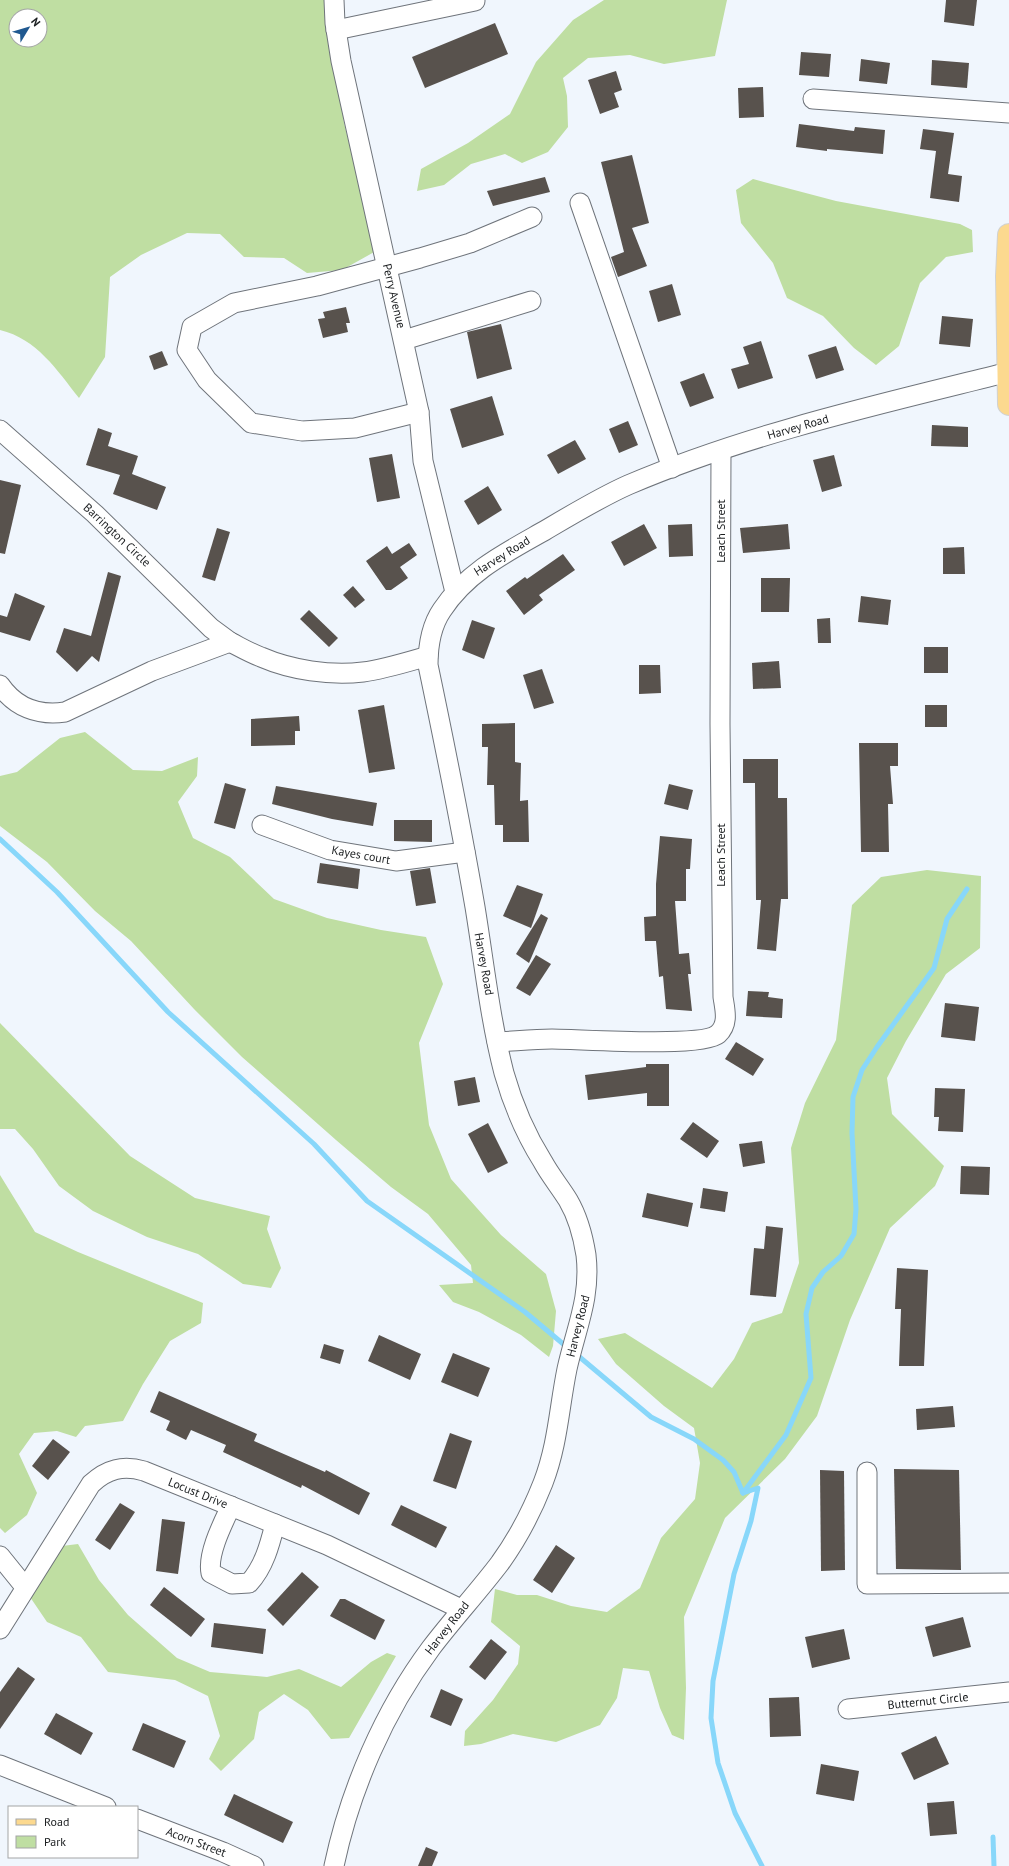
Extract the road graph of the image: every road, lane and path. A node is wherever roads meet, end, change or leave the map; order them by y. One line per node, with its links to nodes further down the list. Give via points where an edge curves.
1 (334, 0): 3 (street, Perry Avenue)
2 (475, 1): 3 (street)
3 (336, 30): 9 (street, Perry Avenue)
4 (812, 100): 5 (street)
5 (1009, 113)
6 (580, 203): 17 (street)
7 (532, 216): 9 (street, via 470,243)
8 (1009, 235): 12 (main road)
9 (387, 266): 11 (street, Perry Avenue); 14 (street, via 317,286 234,303 192,328 186,350 207,380 251,423 302,431 355,428)
10 (531, 301): 11 (street)
11 (404, 340): 14 (street, Perry Avenue)
12 (1009, 372): 13 (main road); 16 (street, Harvey Road, via 884,403)
13 (1009, 404)
14 (419, 412): 18 (street, Perry Avenue, via 423,461)
15 (0, 430): 19 (street, Barrington Circle, via 95,514 211,628)
16 (721, 451): 17 (street, Harvey Road); 24 (street, Leach Street, via 722,997 725,1022 719,1033 707,1039 657,1042 552,1039)
17 (672, 468): 18 (street, Harvey Road, via 626,486 490,562)
18 (455, 592): 20 (street, Harvey Road, via 434,625)
19 (230, 642): 20 (street, Barrington Circle, via 261,658 294,668 328,672 362,672); 21 (street, via 152,670 65,712 51,714 24,707 12,699)
20 (428, 656): 23 (street, Harvey Road)
21 (0, 685)
22 (262, 825): 23 (street, Kayes court, via 330,850 396,861)
23 (465, 852): 24 (street, Harvey Road)
24 (498, 1042): 31 (street, Harvey Road, via 505,1075 518,1113 530,1140 568,1200 582,1233 587,1280 585,1303 568,1365 554,1448 545,1479 517,1537 499,1564)
25 (867, 1472): 29 (street, via 867,1584)
26 (231, 1506): 27 (street, Locust Drive); 27 (street, via 213,1550 210,1566 212,1573 232,1584 249,1582 254,1577 268,1548); 30 (street, Locust Drive, via 144,1471 133,1468 110,1470 91,1484)
27 (275, 1524): 31 (street, Locust Drive, via 327,1545)
28 (0, 1556): 30 (street)
29 (1009, 1583)
30 (25, 1587): 32 (street, Locust Drive)
31 (461, 1609): 39 (street, Harvey Road, via 424,1658 399,1697 374,1745 354,1795)
32 (0, 1629)
33 (1009, 1692): 34 (street, Butternut Circle)
34 (848, 1710)
35 (0, 1765): 36 (street)
36 (103, 1806)
37 (138, 1819): 38 (street, Acorn Street)
38 (254, 1866)
39 (334, 1866)

